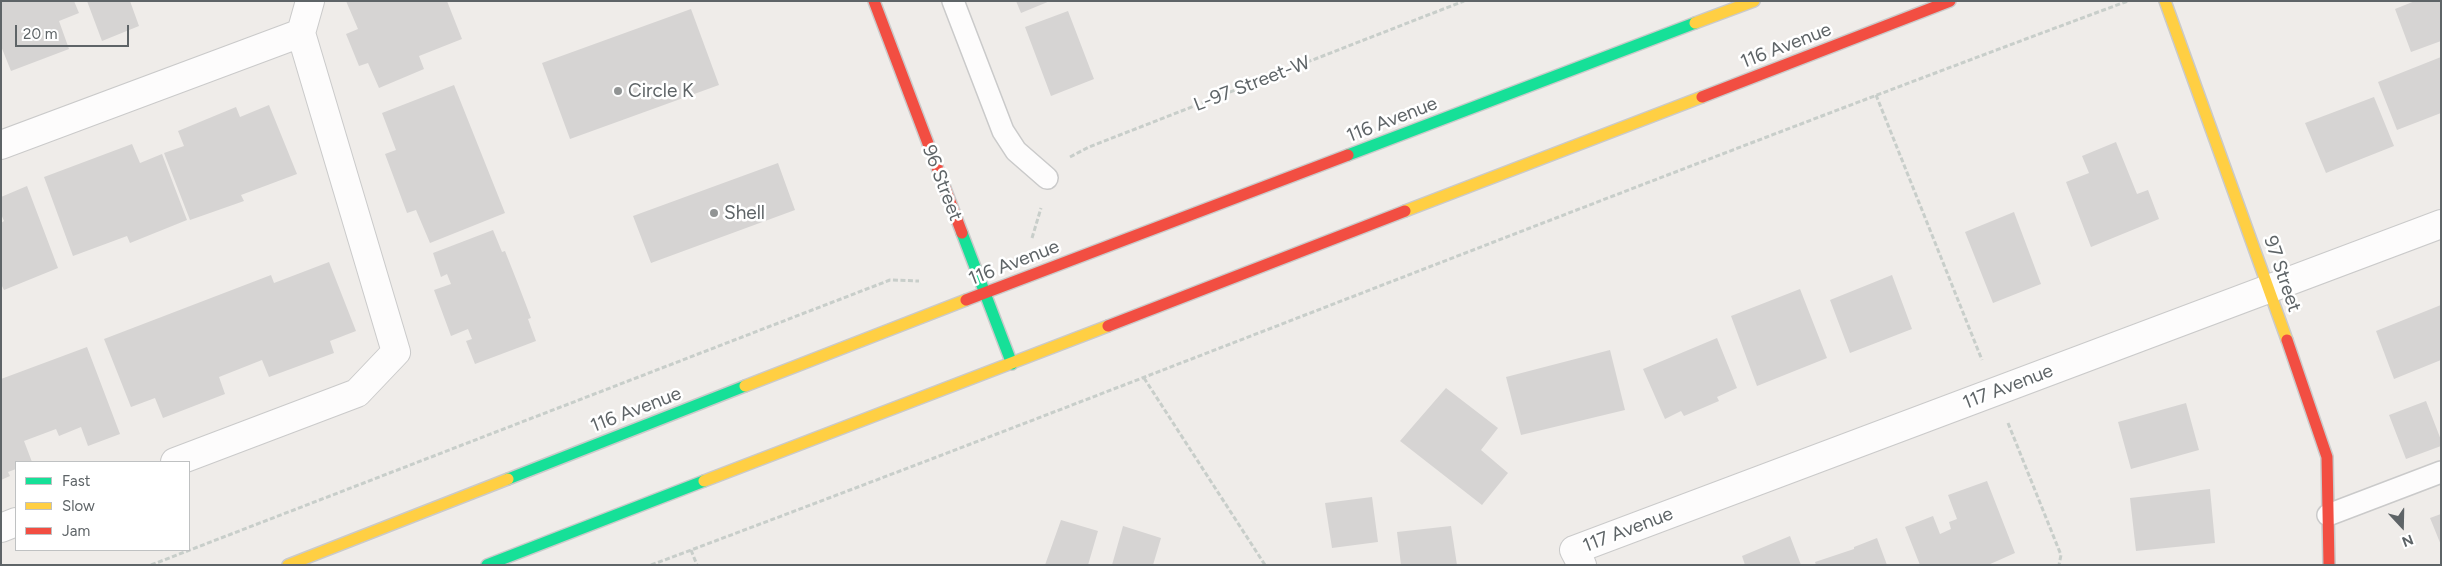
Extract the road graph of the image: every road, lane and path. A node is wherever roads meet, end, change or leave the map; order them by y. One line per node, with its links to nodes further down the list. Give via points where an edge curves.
1 (310, 1): 11 (street)
2 (874, 1): 19 (main road, 96 Street)
3 (953, 1): 14 (lane, via 1003,130 1016,151)
4 (1464, 1): 14 (path, L-97 Street-W, via 1089,146 1068,158)
5 (1754, 1): 19 (main road, 116 Avenue)
6 (1950, 1): 20 (main road, 116 Avenue)
7 (2108, 1): 10 (path)
8 (2128, 1): 10 (path)
9 (2166, 1): 18 (main road, 97 Street)
10 (2110, 8): 12 (path)
11 (301, 33): 13 (street); 23 (street, via 396,352 357,393)
12 (1876, 95): 21 (path); 22 (path)
13 (1, 145)
14 (1047, 178): 16 (path, via 1032,239)
15 (2441, 224): 18 (street, 117 Avenue)
16 (1023, 242)
17 (921, 281): 28 (path, via 890,280)
18 (2270, 289): 22 (street, 117 Avenue); 25 (main road, 97 Street, via 2327,457)
19 (984, 293): 20 (main road, 96 Street); 33 (main road, 116 Avenue)
20 (1012, 364): 34 (main road, 116 Avenue)
21 (1144, 378): 29 (path); 37 (path)
22 (1996, 392): 31 (street, 117 Avenue); 38 (path, via 2061,555)
23 (178, 461)
24 (2441, 472): 25 (lane)
25 (2328, 515): 39 (main road, 97 Street)
26 (15, 522): 27 (street)
27 (1, 528)
28 (190, 550)
29 (691, 550): 35 (path); 36 (path)
30 (187, 551): 32 (path)
31 (1578, 558)
32 (151, 565)
33 (288, 565)
34 (487, 565)
35 (650, 565)
36 (698, 565)
37 (1265, 565)
38 (2059, 565)
39 (2329, 565)

